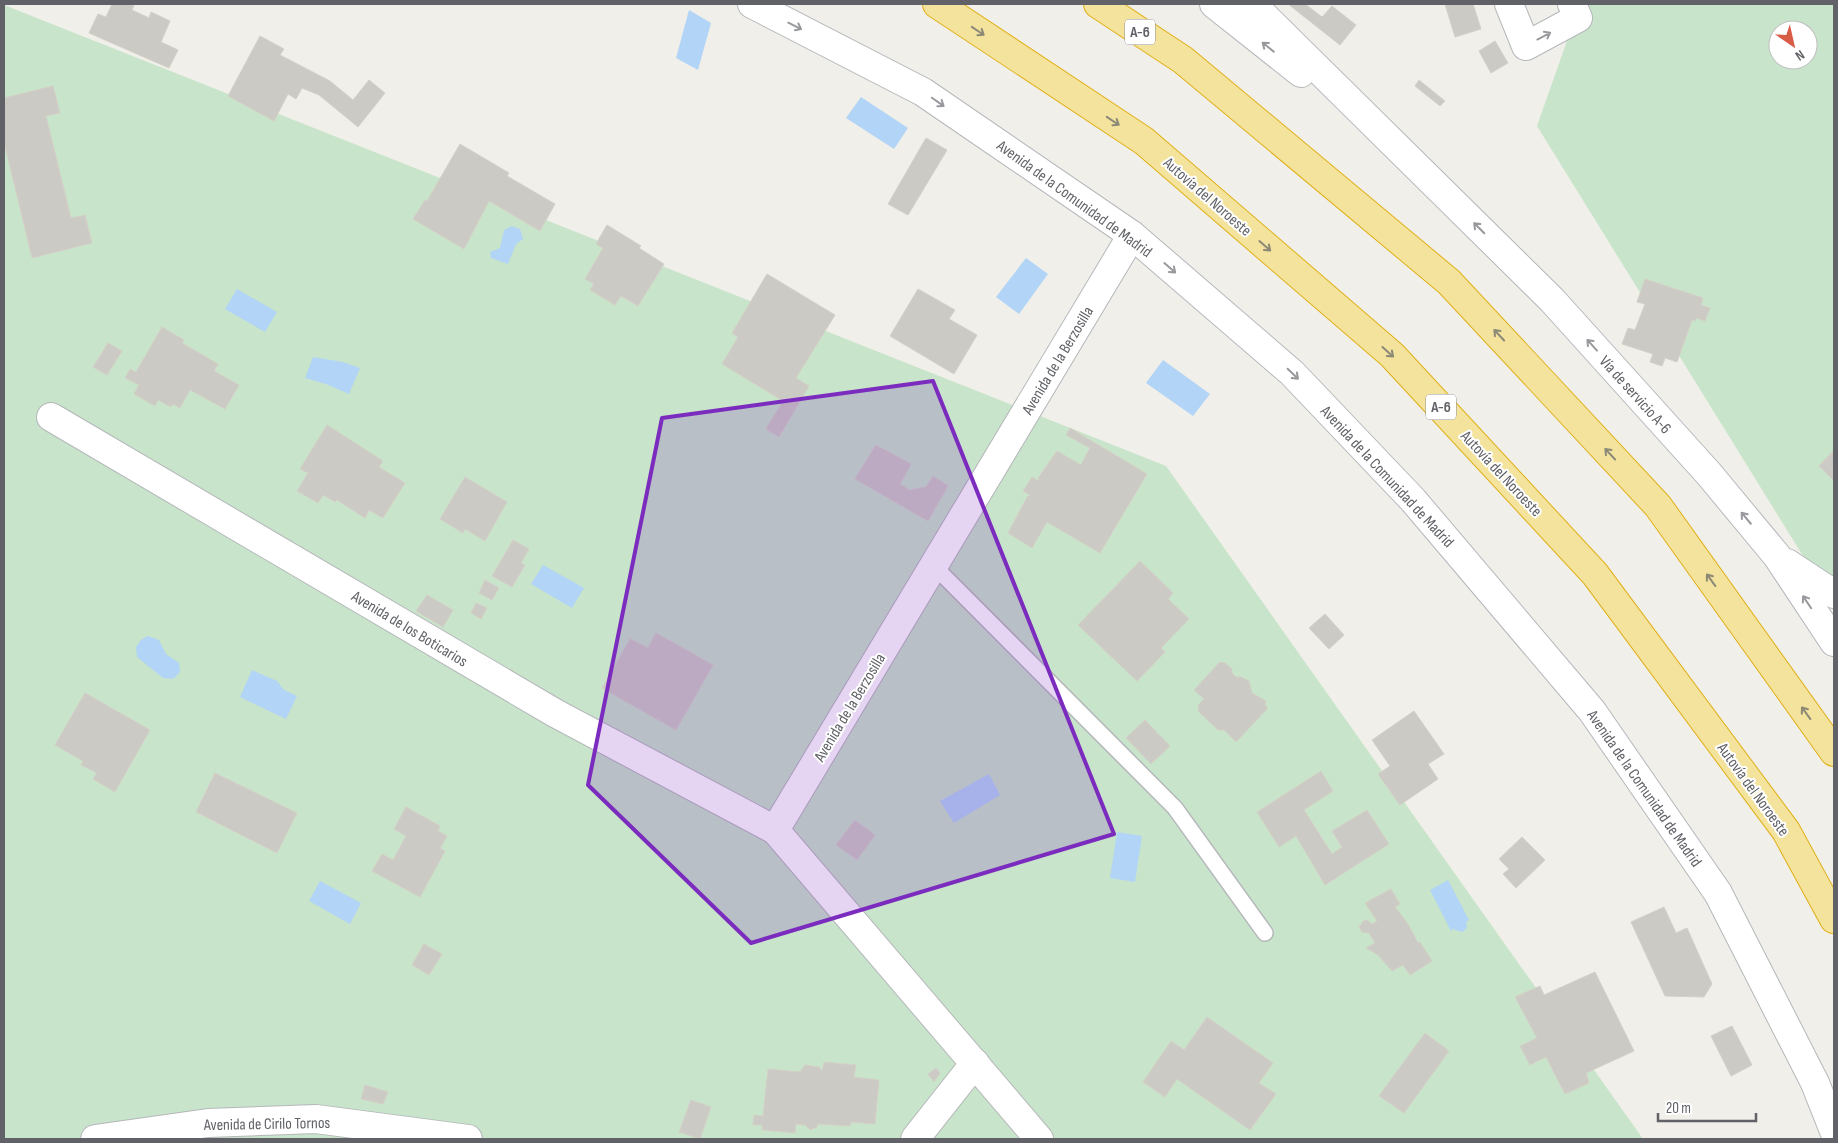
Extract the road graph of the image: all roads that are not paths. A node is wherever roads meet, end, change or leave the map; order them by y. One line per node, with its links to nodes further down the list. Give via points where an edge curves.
1 (752, 4): 9 (street, Avenida de la Comunidad de Madrid, one-way to 9, via 923,92)
2 (937, 4): 17 (highway, Autovía del Noroeste / A-6, one-way to 17, via 1144,141 1392,355 1595,574 1786,830)
3 (1098, 4): 15 (highway, A-6, one-way to 3, via 1658,506 1449,282 1182,60)
4 (1214, 4): 8 (street, one-way to 4)
5 (1252, 4): 8 (street)
6 (1509, 4): 7 (street, one-way to 7, via 1526,46 1578,18)
7 (1572, 4)
8 (1415, 164): 11 (street, Vía de servicio A-6, one-way to 8, via 1710,474 1552,300)
9 (1132, 235): 12 (street, Avenida de la Berzosilla); 20 (street, Avenida de la Comunidad de Madrid, one-way to 20, via 1292,373 1413,500 1592,712 1718,893 1815,1082)
10 (51, 417): 16 (street, Avenida de los Boticarios, via 555,713)
11 (1777, 556): 13 (street); 14 (street, Vía de servicio A-6, one-way to 11)
12 (934, 566): 16 (street, Avenida de la Berzosilla); 18 (lane, via 1175,808)
13 (1834, 594)
14 (1834, 642)
15 (1834, 752)
16 (775, 830): 19 (street)
17 (1834, 919)
18 (1265, 933)
19 (975, 1063): 23 (street); 24 (street)
20 (1834, 1131)
21 (95, 1139): 22 (street, Avenida de Cirilo Tornos, via 208,1123 316,1118)
22 (468, 1139)
23 (915, 1139)
24 (1039, 1139)

